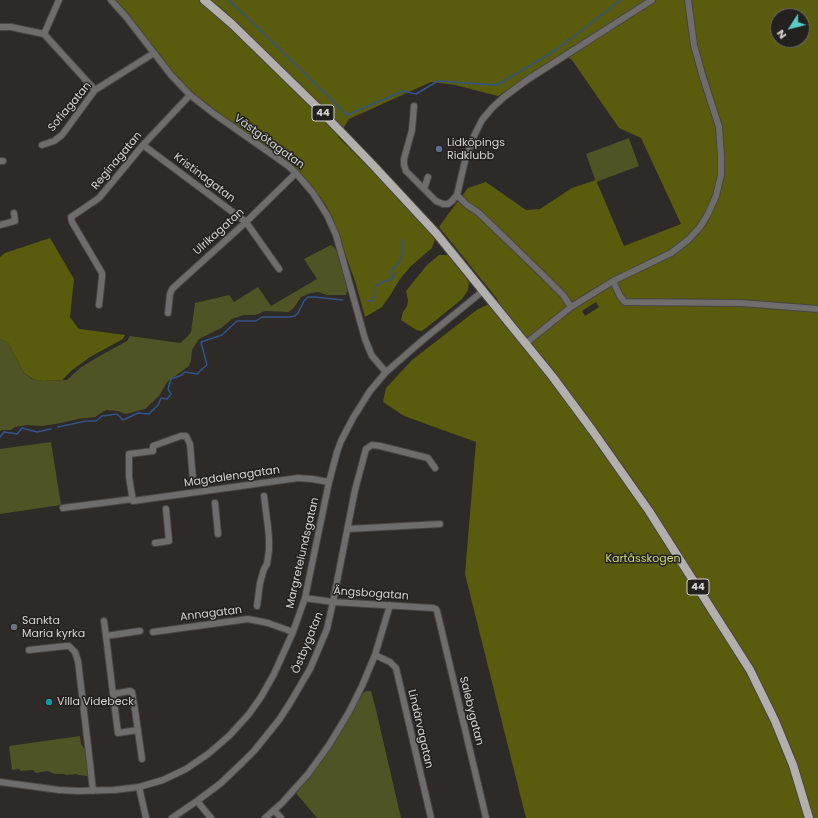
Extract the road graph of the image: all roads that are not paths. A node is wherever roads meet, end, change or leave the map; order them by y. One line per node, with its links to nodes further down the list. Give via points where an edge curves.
1 (59, 0): 7 (street)
2 (111, 0): 8 (street, Västgötagatan)
3 (204, 0): 23 (main road, 44, via 277,67 372,164 436,233)
4 (652, 0): 17 (street, via 528,80 492,108 474,136)
5 (688, 0): 22 (street, via 694,45 719,127 721,175 716,196 700,227 688,240 671,253)
6 (0, 27): 7 (street)
7 (44, 34): 9 (street)
8 (154, 53): 9 (street, Sofiagatan); 10 (street, Västgötagatan)
9 (95, 90): 12 (street, Sofiagatan, via 62,135)
10 (190, 95): 13 (street, Reginagatan); 14 (street, Västgötagatan)
11 (414, 106): 16 (street, via 412,130 404,165 406,171)
12 (42, 145)
13 (143, 145): 19 (street, Kristinagatan); 24 (street, Reginagatan, via 99,198 71,217 102,273)
14 (296, 173): 19 (street, Ulrikagatan); 29 (street, Västgötagatan, via 317,197 332,224 365,339 372,356)
15 (428, 178): 16 (street)
16 (424, 189): 17 (street, via 443,204 448,204)
17 (457, 195): 25 (street, via 535,267 563,295)
18 (14, 213): 20 (street, via 15,221)
19 (246, 222): 21 (street, Kristinagatan); 27 (street, Ulrikagatan, via 172,289)
20 (0, 225)
21 (279, 269)
22 (613, 281): 25 (street); 26 (street, via 624,302 742,303)
23 (483, 291): 28 (main road, 44); 29 (street, Margretelundsgatan)
24 (99, 304)
25 (571, 307): 28 (street)
26 (818, 310)
27 (168, 313)
28 (525, 344): 69 (main road, 44, via 552,376 645,505 750,670 793,765)
29 (386, 372): 32 (street, Margretelundsgatan, via 370,391 341,441)
30 (435, 468): 39 (street, Östbygatan, via 428,458 380,446 369,446 355,490)
31 (193, 480): 34 (street, via 190,444 186,436 178,436 153,446 153,451 129,454 129,477)
32 (329, 482): 34 (street, Magdalenagatan, via 298,478); 42 (street, Margretelundsgatan)
33 (264, 496): 44 (street, via 269,550)
34 (135, 499): 36 (street, Magdalenagatan)
35 (215, 503): 40 (street)
36 (63, 508)
37 (166, 509): 41 (street, via 169,541)
38 (440, 524): 39 (street)
39 (348, 529): 43 (street, Östbygatan)
40 (218, 534)
41 (156, 543)
42 (305, 598): 43 (street, Ängsbogatan); 50 (street, Margretelundsgatan)
43 (333, 602): 45 (street, Ängsbogatan); 60 (street, Östbygatan, via 327,629 310,669 279,720 242,763)
44 (257, 606)
45 (390, 606): 46 (street, Ängsbogatan); 53 (street)
46 (436, 610): 68 (street, Salebygatan)
47 (104, 621): 51 (street)
48 (140, 631): 51 (street)
49 (154, 632): 50 (street, Annagatan, via 252,620)
50 (293, 632): 58 (street, Margretelundsgatan, via 264,692 229,736 186,769 163,780)
51 (106, 636): 54 (street)
52 (29, 650): 59 (street, via 69,646 75,652)
53 (375, 655): 61 (street, via 356,700 332,740 308,774); 67 (street, Lindärvagatan, via 396,668)
54 (113, 694): 55 (street, via 132,692); 55 (street, via 118,733)
55 (138, 730): 56 (street)
56 (142, 759)
57 (0, 782): 59 (street, Margretelundsgatan, via 59,790)
58 (139, 787): 59 (street, Margretelundsgatan); 62 (street)
59 (93, 791)
60 (197, 801): 63 (street, Östbygatan); 64 (street)
61 (274, 810): 65 (street); 66 (street)
62 (146, 818)
63 (172, 818)
64 (211, 818)
65 (265, 818)
66 (281, 818)
67 (431, 818)
68 (486, 818)
69 (809, 818)

